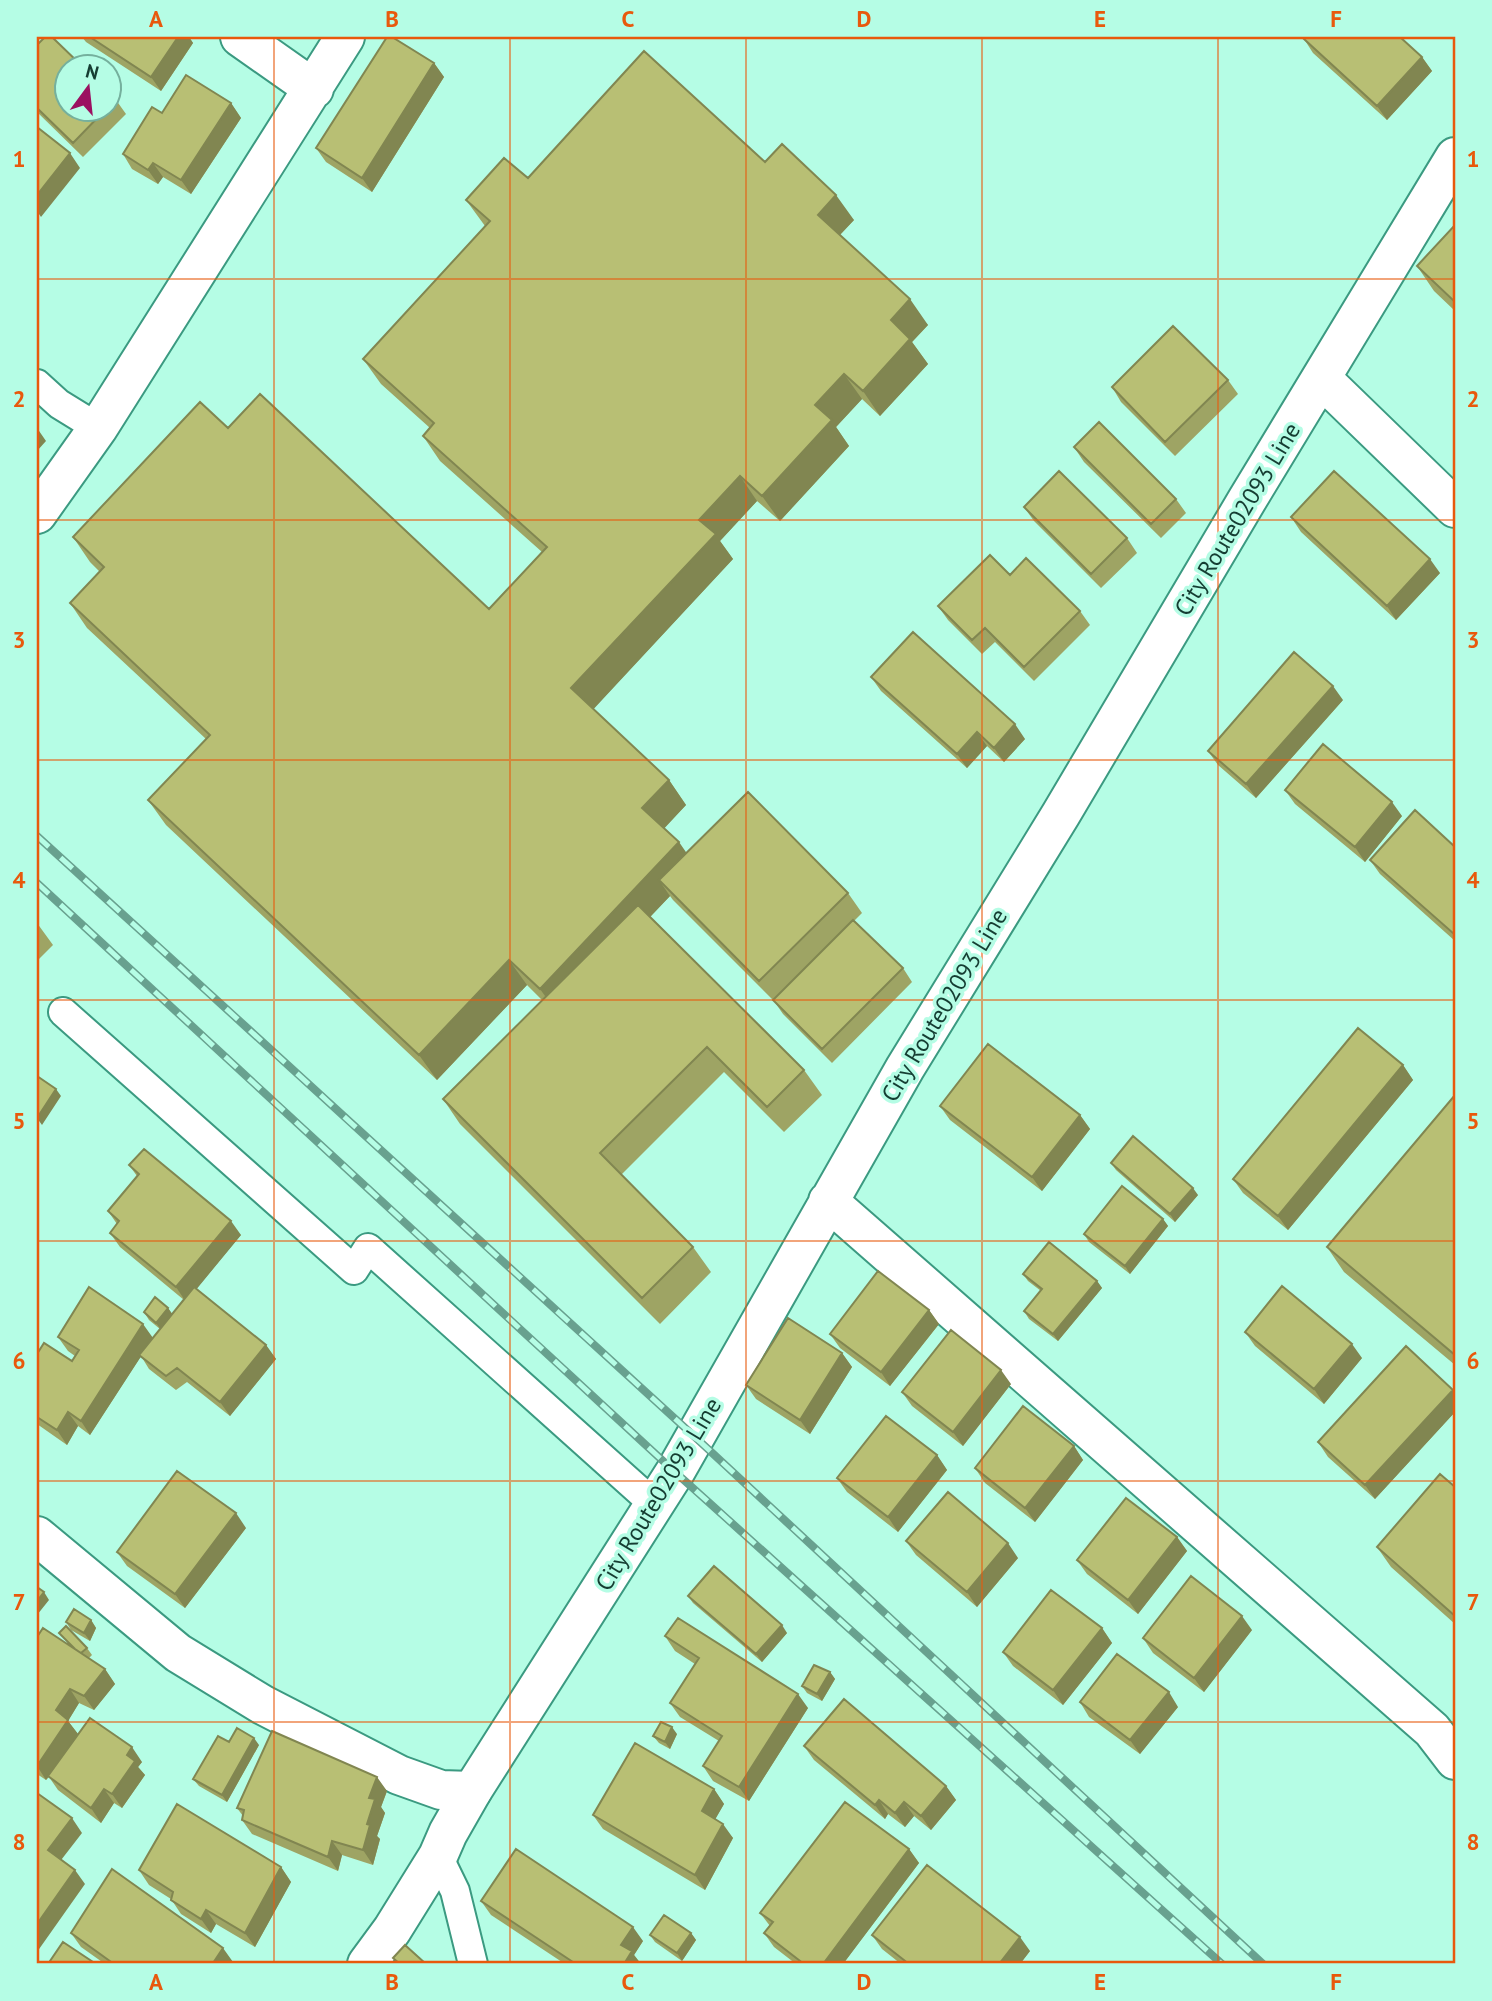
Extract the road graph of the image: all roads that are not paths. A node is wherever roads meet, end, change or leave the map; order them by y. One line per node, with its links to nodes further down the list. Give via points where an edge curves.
1 (240, 37): 3 (street)
2 (345, 37): 3 (street)
3 (314, 89): 7 (street)
4 (1455, 157): 5 (street, City Route02093 Line)
5 (1322, 379): 8 (street); 11 (street, City Route02093 Line)
6 (37, 384): 7 (lane)
7 (98, 428): 9 (street)
8 (1455, 508)
9 (37, 514)
10 (63, 1012): 12 (lane, via 354,1270 368,1248)
11 (828, 1201): 12 (street, City Route02093 Line); 14 (street, via 1432,1730)
12 (654, 1504): 15 (street, City Route02093 Line)
13 (37, 1536): 15 (street, via 178,1653 263,1705 399,1774 441,1790)
14 (1455, 1760)
15 (472, 1791): 16 (street, City Route02093 Line)
16 (439, 1856): 17 (street, City Route02093 Line); 18 (lane, via 456,1891)
17 (367, 1964)
18 (473, 1964)

